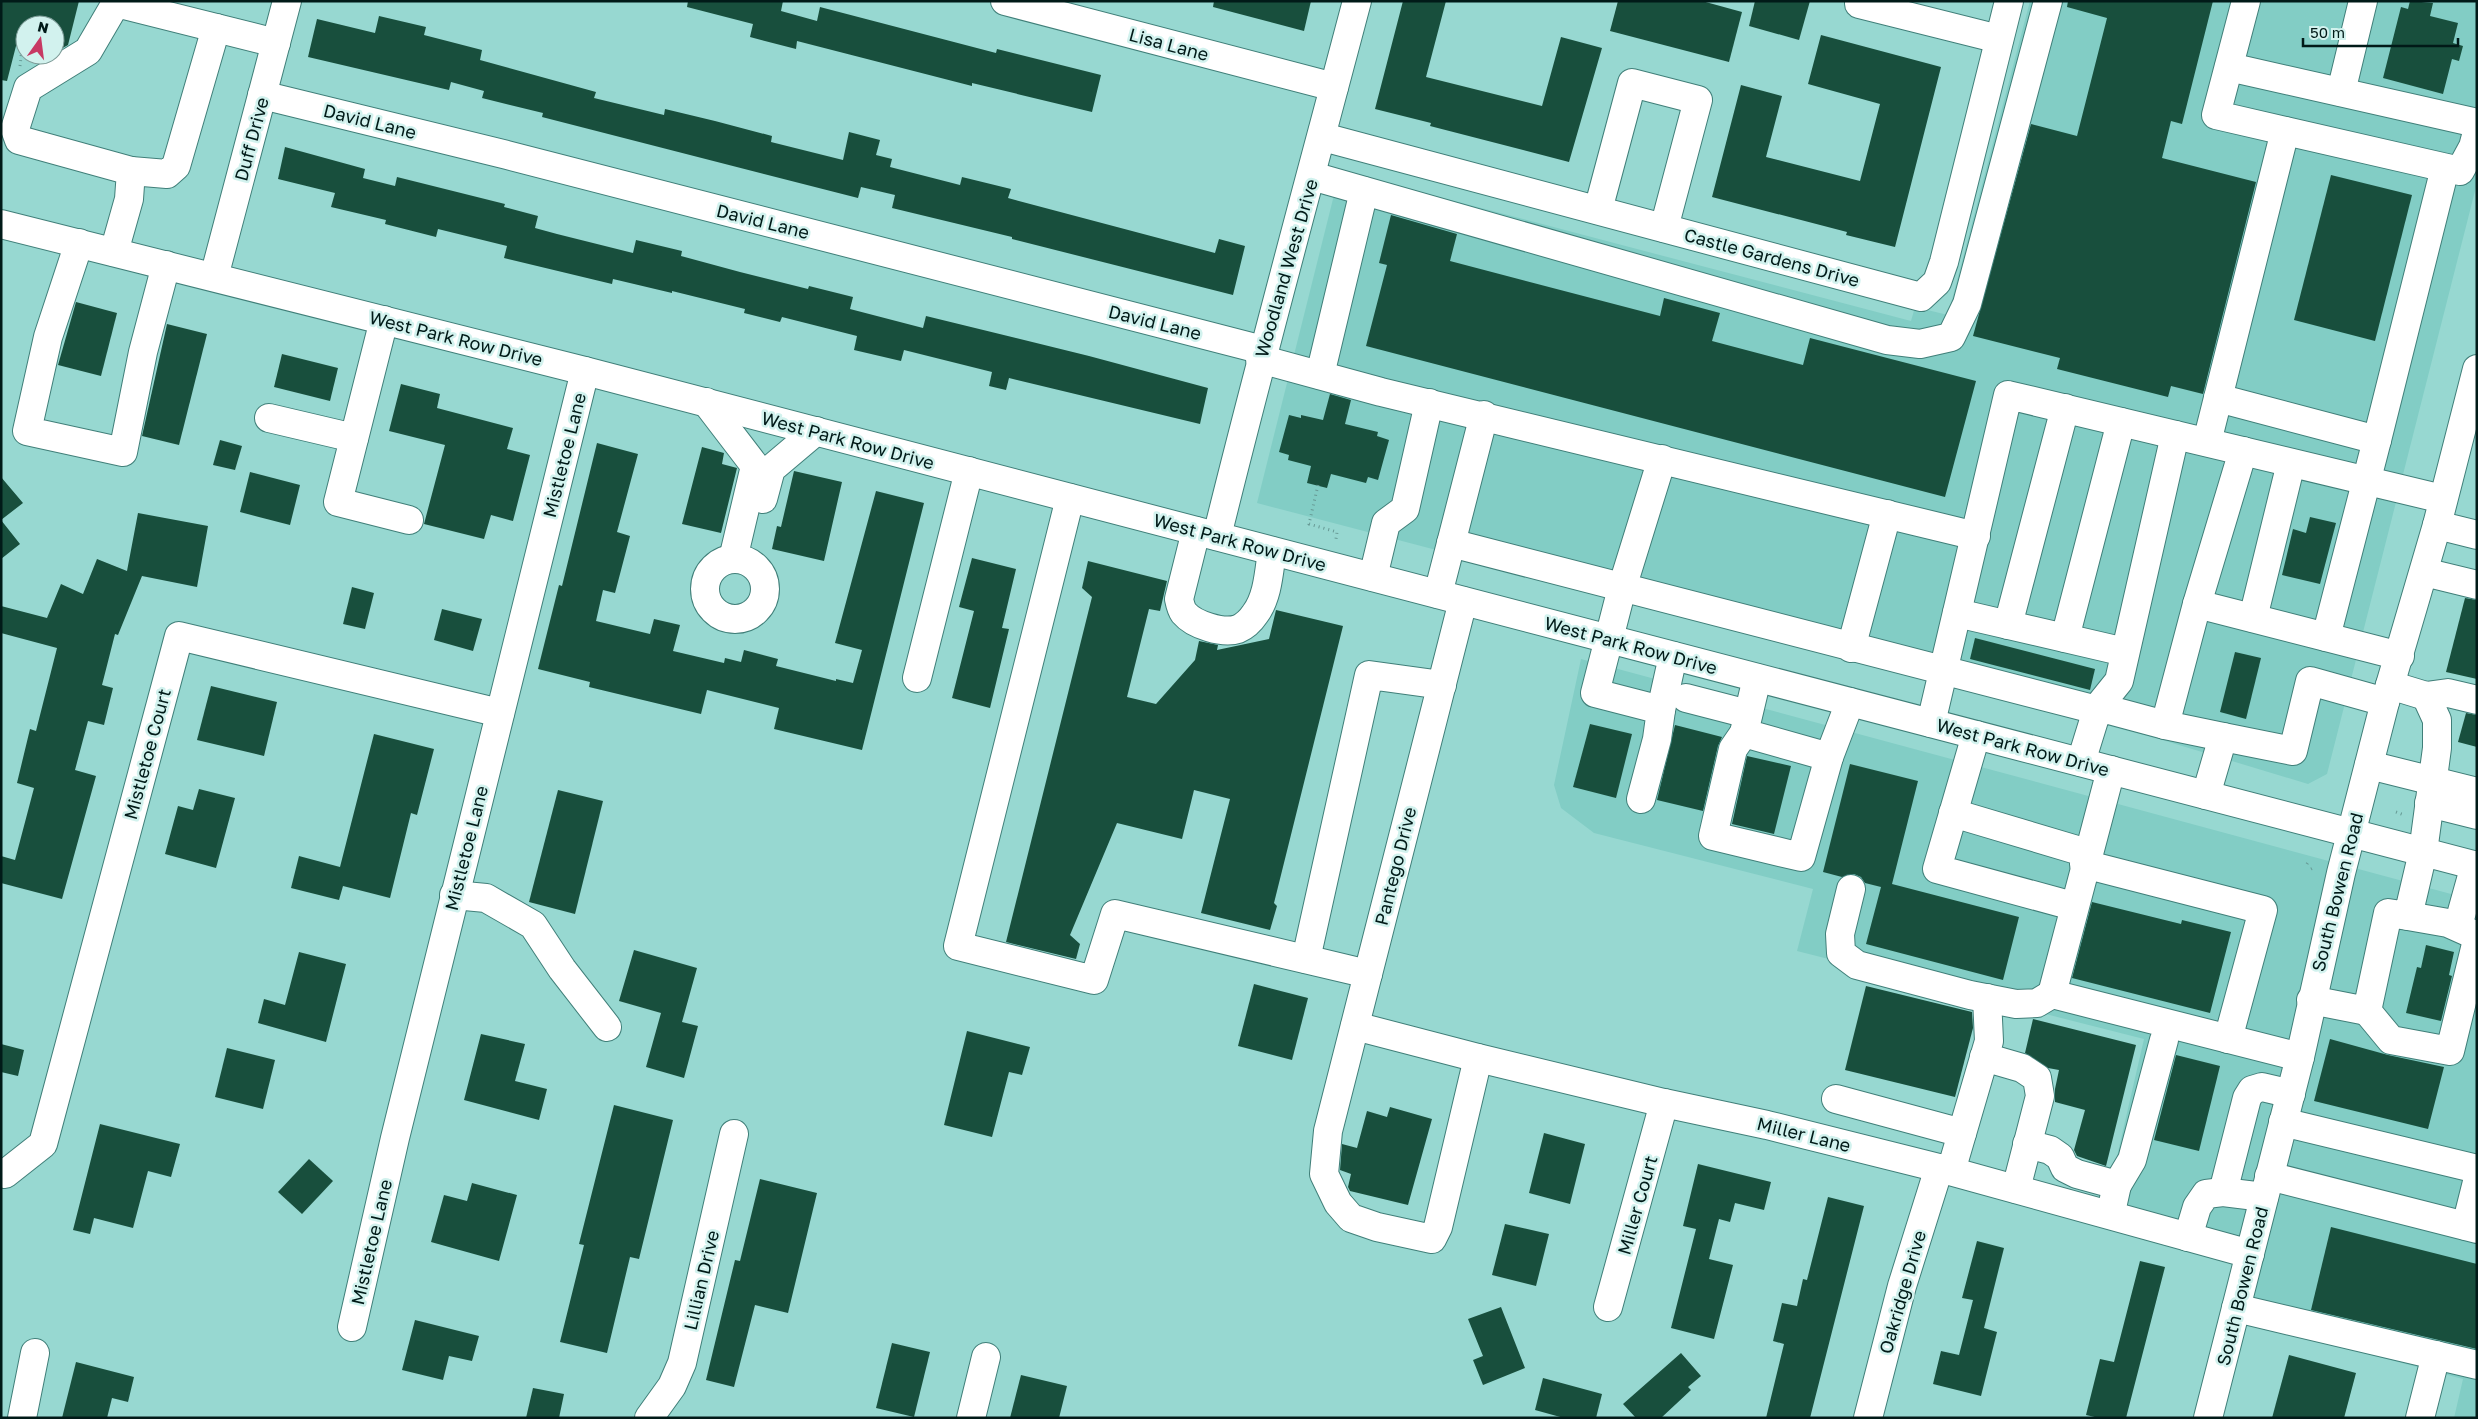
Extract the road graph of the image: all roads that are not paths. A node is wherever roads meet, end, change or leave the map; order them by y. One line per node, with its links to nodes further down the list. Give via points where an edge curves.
1 (287, 1): 11 (street, Duff Drive)
2 (1004, 1): 13 (street, Lisa Lane)
3 (1357, 1): 13 (street, Woodland West Drive)
4 (1860, 1): 10 (street, via 1859,4)
5 (2008, 1): 10 (street, Castle Gardens Drive)
6 (2048, 1): 23 (street, via 1967,304 1951,337 1920,344 1887,340)
7 (2246, 1): 12 (street)
8 (2363, 1): 14 (street)
9 (216, 28): 11 (street); 21 (street, via 176,166 168,174); 21 (street, via 116,3 88,51 28,88 15,129 19,140)
10 (1999, 39): 26 (street, Castle Gardens Drive, via 1944,262 1937,282 1920,297)
11 (276, 43): 15 (street, Duff Drive)
12 (2229, 67): 14 (street); 17 (street, via 2216,115)
13 (1334, 87): 19 (street, Woodland West Drive)
14 (2341, 92): 16 (street)
15 (262, 95): 30 (street, Duff Drive); 32 (street, David Lane, via 516,158)
16 (2477, 123)
17 (2285, 131): 20 (street); 36 (street)
18 (2477, 132): 20 (street, via 2460,171)
19 (1322, 137): 22 (street, Woodland West Drive); 24 (street, Castle Gardens Drive)
20 (2445, 168): 46 (street)
21 (131, 171): 28 (street, via 129,199)
22 (1312, 176): 23 (street); 32 (street, Woodland West Drive)
23 (1364, 192): 35 (street)
24 (1598, 210): 26 (street, Castle Gardens Drive); 26 (street, via 1632,83 1698,100)
25 (1, 224): 27 (street, West Park Row Drive)
26 (1664, 228)
27 (79, 243): 28 (street, West Park Row Drive); 29 (street, via 48,337 27,431 123,452 143,352)
28 (114, 252): 29 (street, West Park Row Drive)
29 (166, 265): 30 (street, West Park Row Drive)
30 (214, 277): 31 (street, West Park Row Drive)
31 (384, 320): 34 (street, West Park Row Drive); 45 (street)
32 (1261, 355): 35 (street, David Lane); 59 (street, Woodland West Drive)
33 (2477, 369): 55 (street, South Bowen Road)
34 (585, 371): 37 (street, West Park Row Drive); 92 (street, Mistletoe Lane)
35 (1320, 375): 38 (street, David Lane)
36 (2218, 398): 46 (street); 47 (street)
37 (706, 402): 43 (street, West Park Row Drive); 51 (street)
38 (1429, 403): 40 (street, David Lane); 66 (street, via 1405,509 1386,523)
39 (2065, 408): 42 (street); 60 (street, via 2008,395); 73 (street)
40 (1484, 416): 49 (street, David Lane); 62 (street, Pantego Drive)
41 (269, 418): 45 (street)
42 (2121, 422): 44 (street); 75 (street)
43 (816, 431): 51 (street); 52 (street, West Park Row Drive)
44 (2175, 435): 47 (street); 78 (street)
45 (354, 438): 57 (street, via 338,502)
46 (2376, 440): 53 (street)
47 (2207, 442): 48 (street)
48 (2243, 451): 50 (street); 70 (street)
49 (1662, 459): 56 (street, David Lane); 68 (street)
50 (2291, 462): 53 (street); 72 (street)
51 (763, 468): 64 (street)
52 (969, 471): 54 (street, West Park Row Drive); 82 (street)
53 (2367, 481): 55 (street); 74 (street)
54 (1070, 498): 59 (street, West Park Row Drive); 117 (street, via 958,946 1094,980 1115,914)
55 (2443, 499): 58 (street, South Bowen Road)
56 (1887, 514): 60 (street, David Lane); 77 (street)
57 (410, 520)
58 (2437, 525): 61 (street); 65 (street, South Bowen Road)
59 (1206, 533): 63 (street, West Park Row Drive); 63 (street, via 1179,599 1184,614 1200,624 1236,630 1245,625 1256,612 1265,590)
60 (1976, 536): 71 (street)
61 (2477, 536)
62 (1451, 544): 68 (street); 69 (street, Pantego Drive)
63 (1272, 551): 66 (street, West Park Row Drive)
64 (741, 560)
65 (2424, 572): 67 (street); 80 (street, South Bowen Road)
66 (1373, 577): 69 (street, West Park Row Drive)
67 (2477, 585)
68 (1622, 588): 76 (street); 77 (street)
69 (1451, 597): 76 (street, West Park Row Drive); 84 (street, Pantego Drive)
70 (2198, 604): 72 (street); 95 (street)
71 (1957, 613): 73 (street); 81 (street)
72 (2253, 618): 74 (street)
73 (2008, 625): 75 (street)
74 (2326, 637): 80 (street)
75 (2065, 638): 78 (street)
76 (1610, 639): 79 (street, West Park Row Drive); 91 (street, via 1596,693)
77 (1852, 648): 81 (street)
78 (2125, 652): 90 (street, via 2119,681)
79 (1674, 656): 83 (street, West Park Row Drive); 91 (street)
80 (2400, 656): 85 (street, South Bowen Road)
81 (1943, 672): 90 (street); 93 (street)
82 (917, 678)
83 (1757, 678): 89 (street, West Park Row Drive); 94 (street)
84 (1442, 685): 117 (street, via 1369,675); 118 (street, Pantego Drive)
85 (2388, 693): 86 (street); 97 (street, via 2310,681 2293,751); 100 (street, South Bowen Road)
86 (2426, 696): 88 (street, via 2448,693); 102 (street, via 2437,720)
87 (1686, 698): 94 (street)
88 (2477, 700)
89 (1850, 702): 93 (street, West Park Row Drive); 98 (street)
90 (2097, 708): 95 (street); 99 (street)
91 (1661, 710): 105 (street)
92 (500, 713): 113 (street, Mistletoe Lane); 140 (street, Mistletoe Court, via 179,636 43,1144)
93 (1931, 723): 96 (street, West Park Row Drive)
94 (1746, 724): 98 (street); 98 (street, via 1733,749 1713,836 1801,857)
95 (2164, 725): 97 (street)
96 (1976, 735): 99 (street, West Park Row Drive); 106 (street)
97 (2224, 738): 104 (street)
98 (1829, 757)
99 (2082, 762): 101 (street, West Park Row Drive)
100 (2369, 765): 102 (street); 108 (street, South Bowen Road)
101 (2111, 770): 104 (street, West Park Row Drive); 110 (street)
102 (2431, 792): 103 (street); 107 (street); 109 (street)
103 (2477, 792)
104 (2206, 795): 108 (street, West Park Row Drive)
105 (1641, 799)
106 (1953, 813): 110 (street); 114 (street, via 1938,869)
107 (2477, 815)
108 (2352, 833): 109 (street, West Park Row Drive); 121 (street, South Bowen Road)
109 (2423, 852): 111 (street, West Park Row Drive); 115 (street)
110 (2086, 859): 114 (street); 125 (street, via 2263,910)
111 (2476, 865): 116 (street)
112 (1851, 889): 119 (street, via 1840,934 1841,954 1857,965)
113 (454, 895): 124 (street, via 486,898 533,925); 152 (street, Mistletoe Lane)
114 (2073, 906): 120 (street)
115 (2408, 916): 116 (street, via 2448,922); 122 (street, via 2388,913)
116 (2471, 934): 122 (street, via 2450,1051 2391,1040)
117 (1306, 959): 118 (street)
118 (1368, 974): 123 (street, Pantego Drive)
119 (1987, 998): 120 (street, via 2016,1004); 128 (street, Oakridge Drive, via 1988,1041)
120 (2044, 999): 125 (street); 126 (street, via 2078,1018)
121 (2311, 1000): 122 (street); 130 (street, South Bowen Road)
122 (2367, 1011)
123 (1355, 1026): 129 (street, Miller Lane); 129 (street, Pantego Drive, via 1328,1131 1324,1174 1338,1203 1351,1218 1377,1227 1432,1239 1438,1227)
124 (607, 1027)
125 (2228, 1039): 127 (street)
126 (2164, 1040): 127 (street, via 2236,1059 2249,1058); 142 (street, via 2132,1160)
127 (2258, 1047): 130 (street)
128 (1984, 1056): 135 (street, Oakridge Drive); 137 (street, via 2022,1068 2037,1078 2040,1096)
129 (1478, 1058): 133 (street, Miller Lane)
130 (2300, 1058): 131 (street, South Bowen Road)
131 (2290, 1094): 134 (street, South Bowen Road); 145 (street, via 2262,1087 2252,1090 2247,1098)
132 (1836, 1099): 135 (street)
133 (1664, 1103): 139 (street, Miller Lane); 150 (street, Miller Court)
134 (2283, 1122): 138 (street); 143 (street, South Bowen Road)
135 (1962, 1133): 139 (street, Oakridge Drive)
136 (734, 1134): 158 (street, Lillian Drive, via 682,1363 672,1386)
137 (2027, 1144): 142 (street, via 2050,1150 2060,1157 2066,1168 2077,1174); 144 (street)
138 (2477, 1169)
139 (1945, 1170): 144 (street, Miller Lane); 160 (street, Oakridge Drive, via 1902,1286)
140 (5, 1174)
141 (2477, 1182): 147 (street)
142 (2117, 1185): 146 (street)
143 (2267, 1187): 145 (street); 147 (street); 149 (street, South Bowen Road)
144 (2016, 1189): 146 (street, Miller Lane)
145 (2223, 1192): 148 (street, via 2206,1194 2197,1207)
146 (2110, 1215): 148 (street, Miller Lane)
147 (2471, 1228)
148 (2188, 1237): 149 (street, Miller Lane)
149 (2250, 1254): 151 (street, South Bowen Road)
150 (1608, 1307)
151 (2236, 1308): 154 (street); 161 (street, South Bowen Road)
152 (352, 1327)
153 (35, 1353): 157 (street)
154 (2436, 1355): 156 (street); 162 (street)
155 (986, 1357): 159 (street)
156 (2477, 1365)
157 (22, 1418)
158 (649, 1418)
159 (971, 1418)
160 (1868, 1418)
161 (2208, 1418)
162 (2420, 1418)

